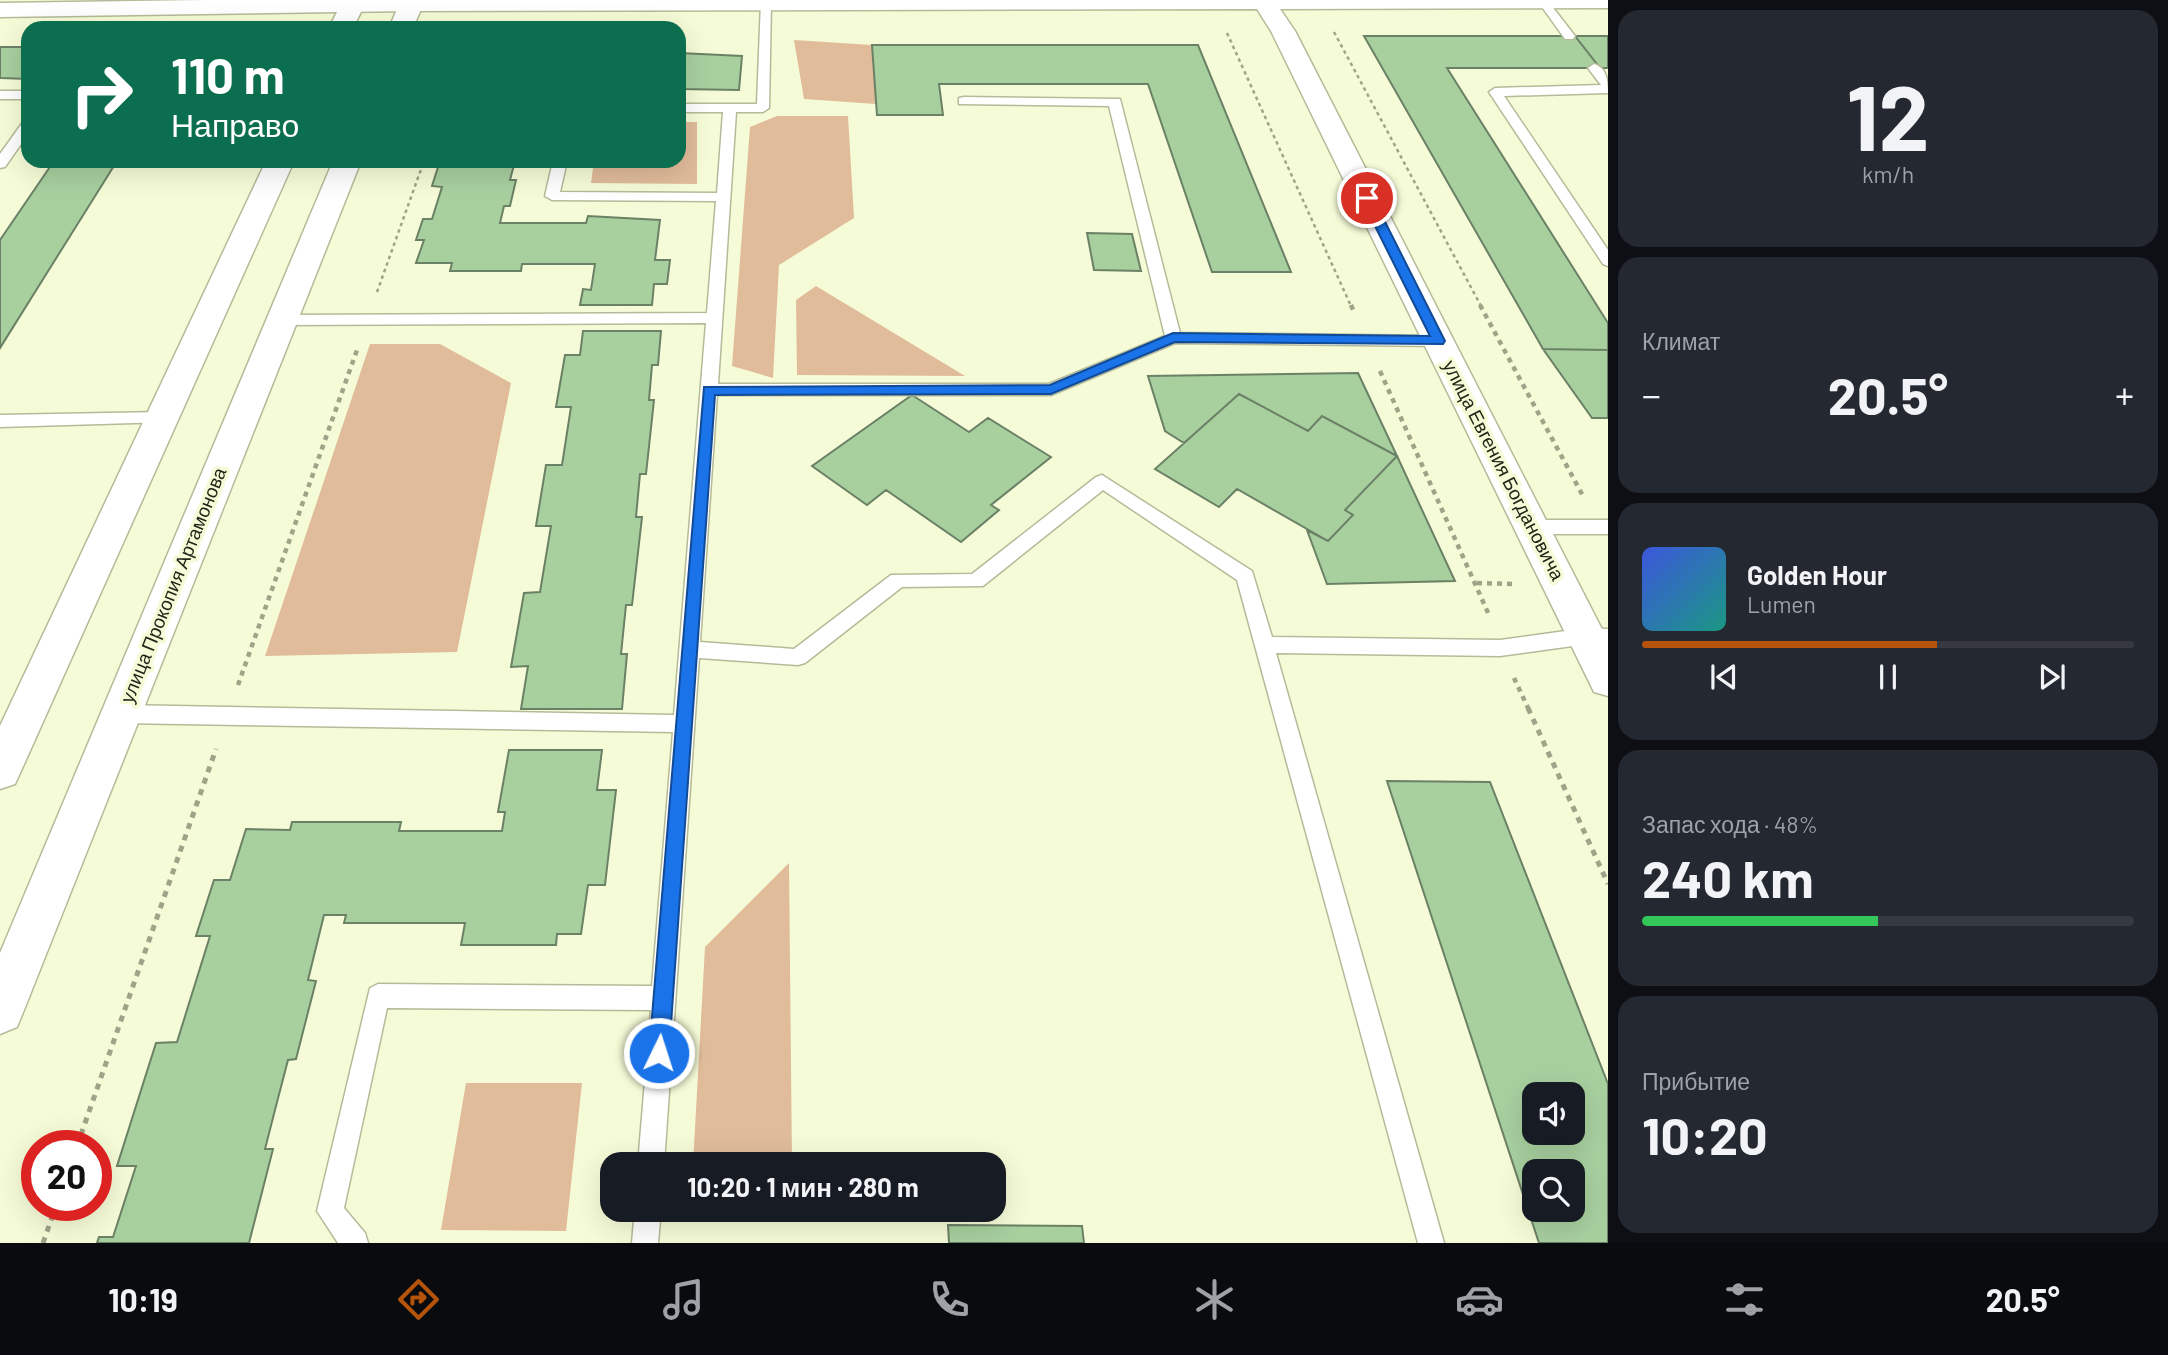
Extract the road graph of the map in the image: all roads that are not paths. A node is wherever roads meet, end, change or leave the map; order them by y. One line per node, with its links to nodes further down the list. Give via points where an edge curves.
1 (1167, 1): 2 (street); 9 (street)
2 (1264, 1): 3 (street); 32 (street, улица Евгения Богдановича)
3 (1317, 1): 4 (street)
4 (1542, 1): 5 (street); 14 (lane)
5 (1608, 1)
6 (354, 2): 7 (street); 10 (street); 12 (street)
7 (412, 2): 8 (street); 13 (street)
8 (732, 2): 9 (street)
9 (765, 4): 21 (lane, via 763,108)
10 (29, 5): 11 (street)
11 (0, 10)
12 (344, 21)
13 (404, 21)
14 (1569, 36)
15 (1594, 68): 16 (lane)
16 (1608, 87): 28 (lane, via 1495,92)
17 (0, 95): 18 (lane)
18 (21, 95)
19 (964, 101): 31 (lane, via 1115,102)
20 (686, 108): 21 (lane)
21 (730, 108): 27 (lane)
22 (21, 135): 23 (lane)
23 (0, 164)
24 (277, 168): 34 (street)
25 (344, 168): 30 (street, улица Прокопия Артамонова)
26 (558, 168): 27 (lane, via 552,196)
27 (723, 197): 29 (lane)
28 (1608, 261)
29 (714, 318): 30 (lane); 33 (lane)
30 (281, 320): 42 (street, улица Прокопия Артамонова)
31 (1173, 338): 32 (lane); 33 (lane, via 1051,389)
32 (1438, 341): 36 (street, улица Евгения Богдановича)
33 (709, 390): 40 (lane)
34 (162, 418): 35 (lane); 44 (street)
35 (0, 421)
36 (1532, 527): 37 (lane); 38 (street, улица Евгения Богдановича)
37 (1604, 527)
38 (1597, 636): 39 (lane, via 1500,648); 41 (street, улица Евгения Богдановича)
39 (1264, 645): 40 (lane, via 1245,576 1102,481 976,581 898,580 798,657); 51 (lane)
40 (690, 649): 43 (lane)
41 (1608, 680)
42 (121, 713): 43 (lane); 46 (street, улица Прокопия Артамонова)
43 (684, 724): 45 (lane)
44 (0, 771)
45 (663, 998): 47 (lane); 49 (lane, via 378,996 330,1211)
46 (0, 1010)
47 (652, 1152)
48 (647, 1222): 50 (lane)
49 (355, 1243)
50 (645, 1243)
51 (1432, 1243)

